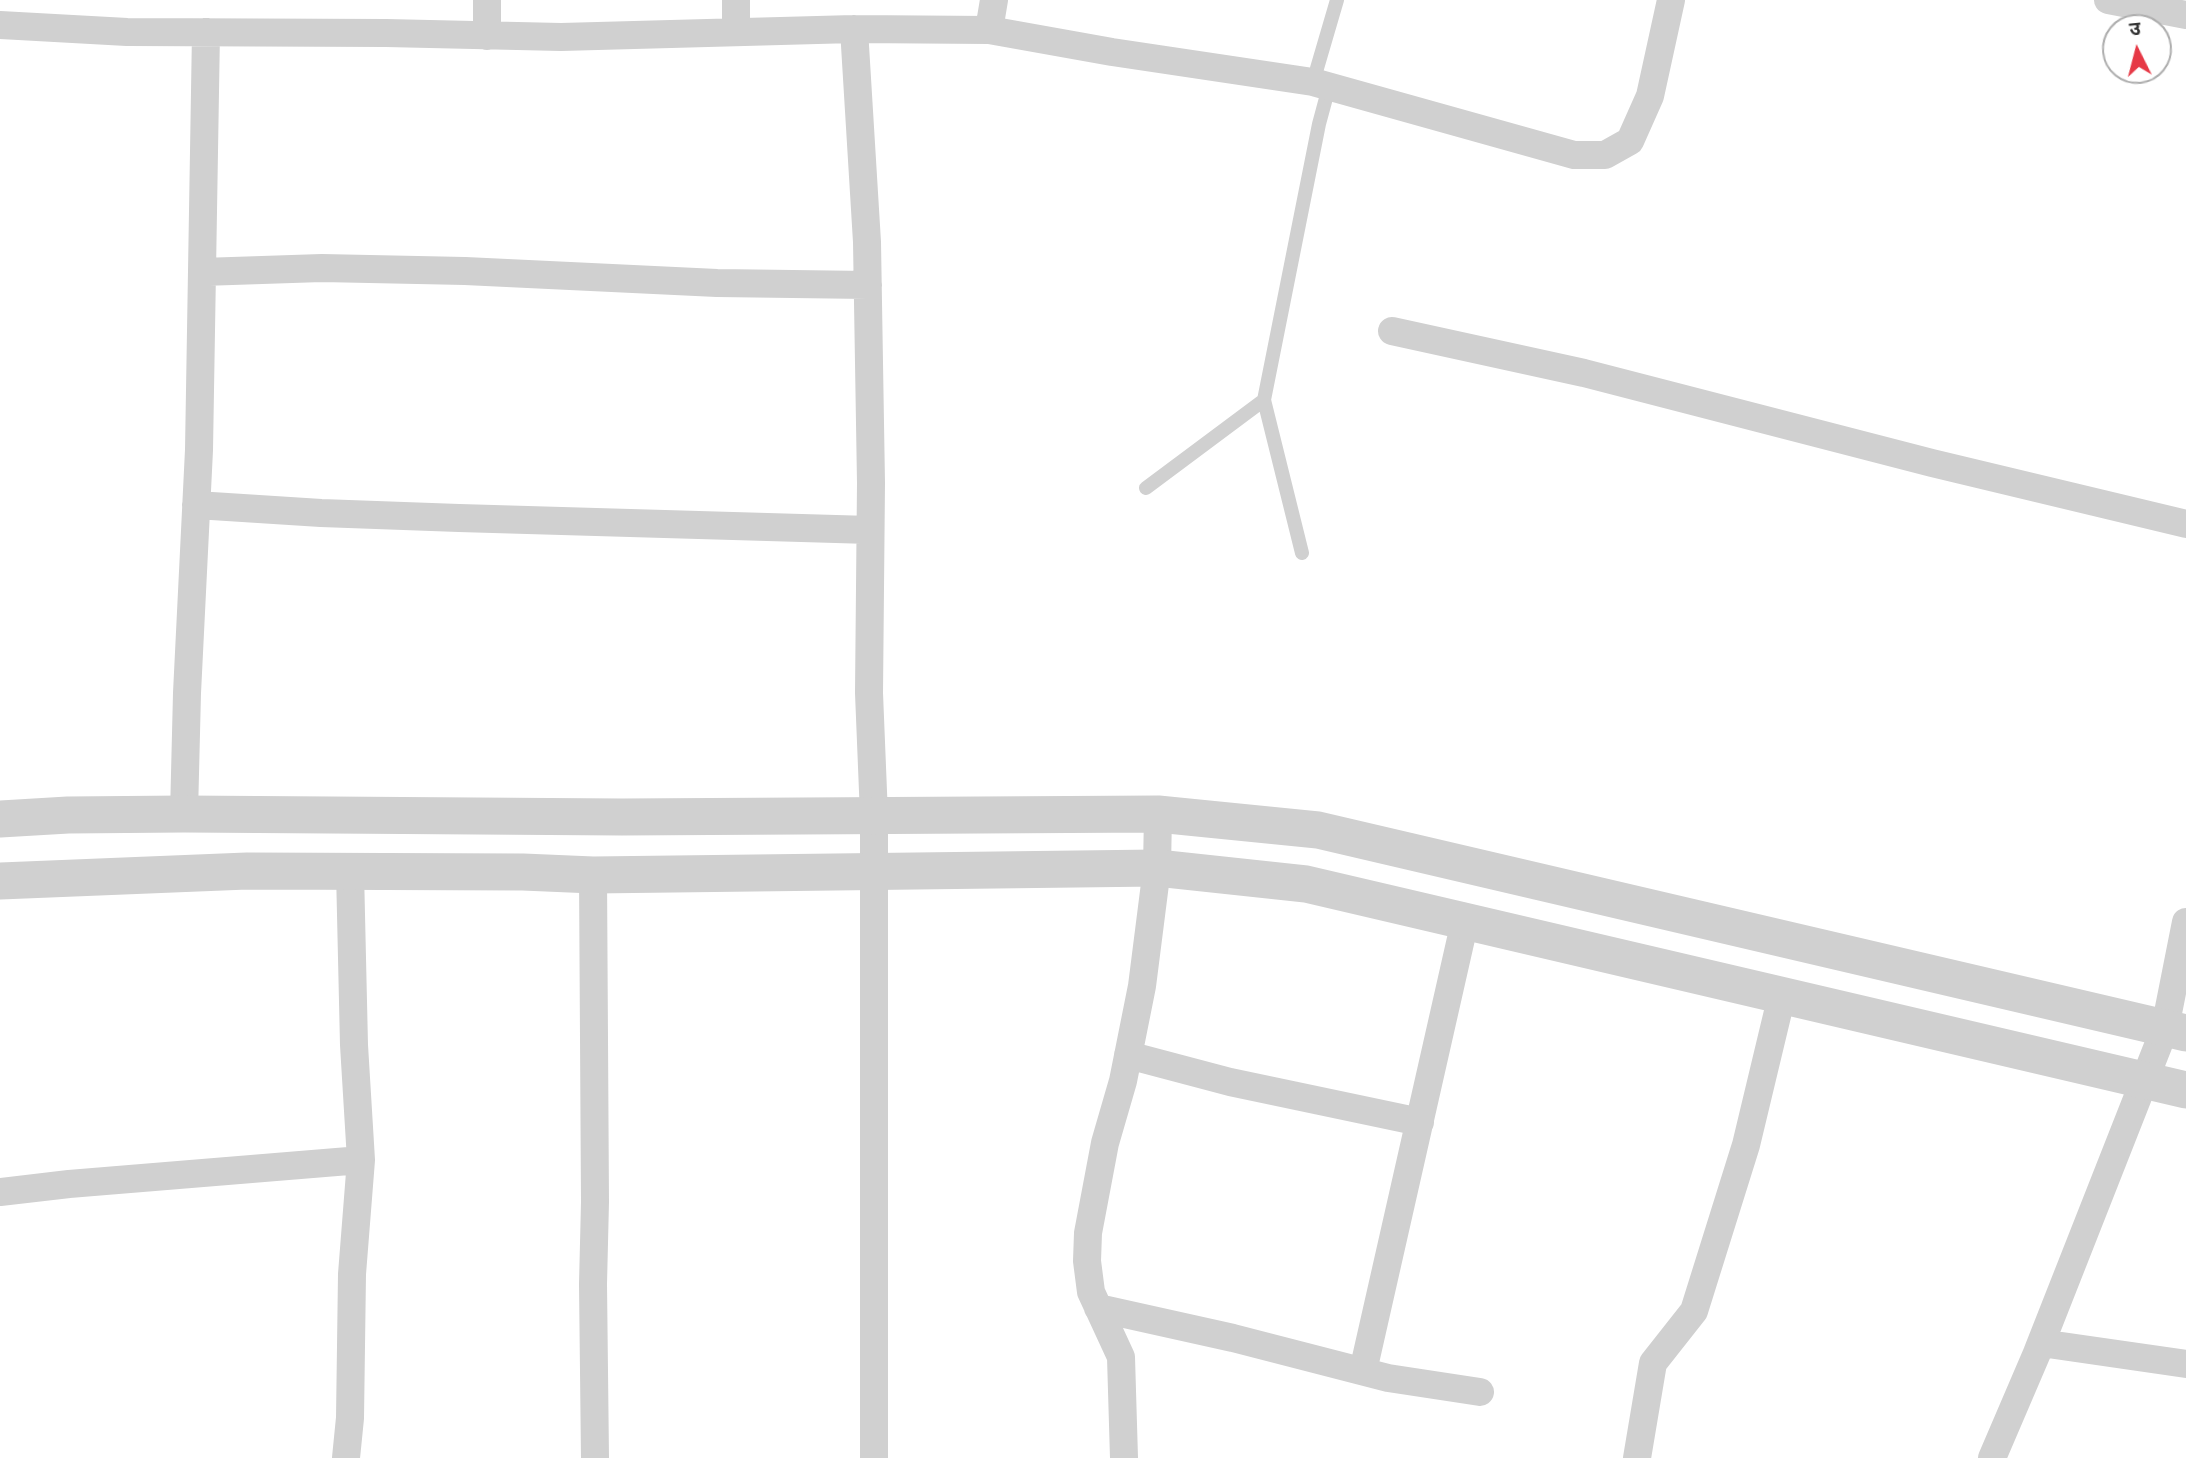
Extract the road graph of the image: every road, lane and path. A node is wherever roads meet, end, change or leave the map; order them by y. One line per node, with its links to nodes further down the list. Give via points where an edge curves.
1 (487, 0): 13 (street)
2 (736, 0): 12 (street)
3 (993, 0): 10 (street)
4 (1337, 0): 14 (lane)
5 (1671, 0): 14 (street, via 1650,96 1630,141 1605,155 1574,155)
6 (2108, 0): 7 (street)
7 (2186, 15)
8 (0, 25): 11 (street)
9 (854, 29): 10 (street); 12 (street); 16 (street)
10 (989, 30): 14 (street)
11 (206, 32): 13 (street); 15 (street)
12 (736, 32): 13 (street)
13 (487, 36)
14 (1321, 85): 18 (lane, via 1319,124)
15 (202, 272): 16 (street, via 322,268); 20 (street)
16 (868, 285): 22 (street)
17 (1392, 331): 21 (street, via 1584,373)
18 (1264, 400): 19 (lane); 23 (lane)
19 (1146, 488)
20 (196, 505): 22 (street, via 552,522); 24 (street)
21 (2186, 524)
22 (870, 530): 26 (street)
23 (1302, 553)
24 (184, 814): 26 (street); 27 (street)
25 (1158, 814): 26 (street); 28 (street); 36 (street, via 1318,830)
26 (874, 816): 30 (street)
27 (0, 818)
28 (1157, 868): 30 (street); 33 (street, via 1306,884); 37 (street)
29 (350, 871): 31 (street); 32 (street); 41 (street)
30 (873, 871): 31 (street); 50 (street)
31 (593, 875): 49 (street)
32 (0, 881)
33 (1465, 922): 35 (street); 40 (street)
34 (2186, 922): 36 (street)
35 (1782, 995): 38 (street); 52 (street, via 1746,1145 1694,1311 1653,1363)
36 (2176, 1030): 38 (street)
37 (1128, 1055): 40 (street, via 1230,1082); 43 (street, via 1088,1233 1091,1292)
38 (2144, 1080): 39 (street); 44 (street)
39 (2186, 1090)
40 (1420, 1122): 46 (street)
41 (361, 1160): 42 (street); 48 (street)
42 (0, 1192)
43 (1098, 1308): 46 (street); 51 (street, via 1121,1357)
44 (2041, 1343): 45 (street); 53 (street)
45 (2186, 1364)
46 (1363, 1371): 47 (street)
47 (1480, 1392)
48 (346, 1458)
49 (595, 1458)
50 (874, 1458)
51 (1124, 1458)
52 (1637, 1458)
53 (1992, 1458)

